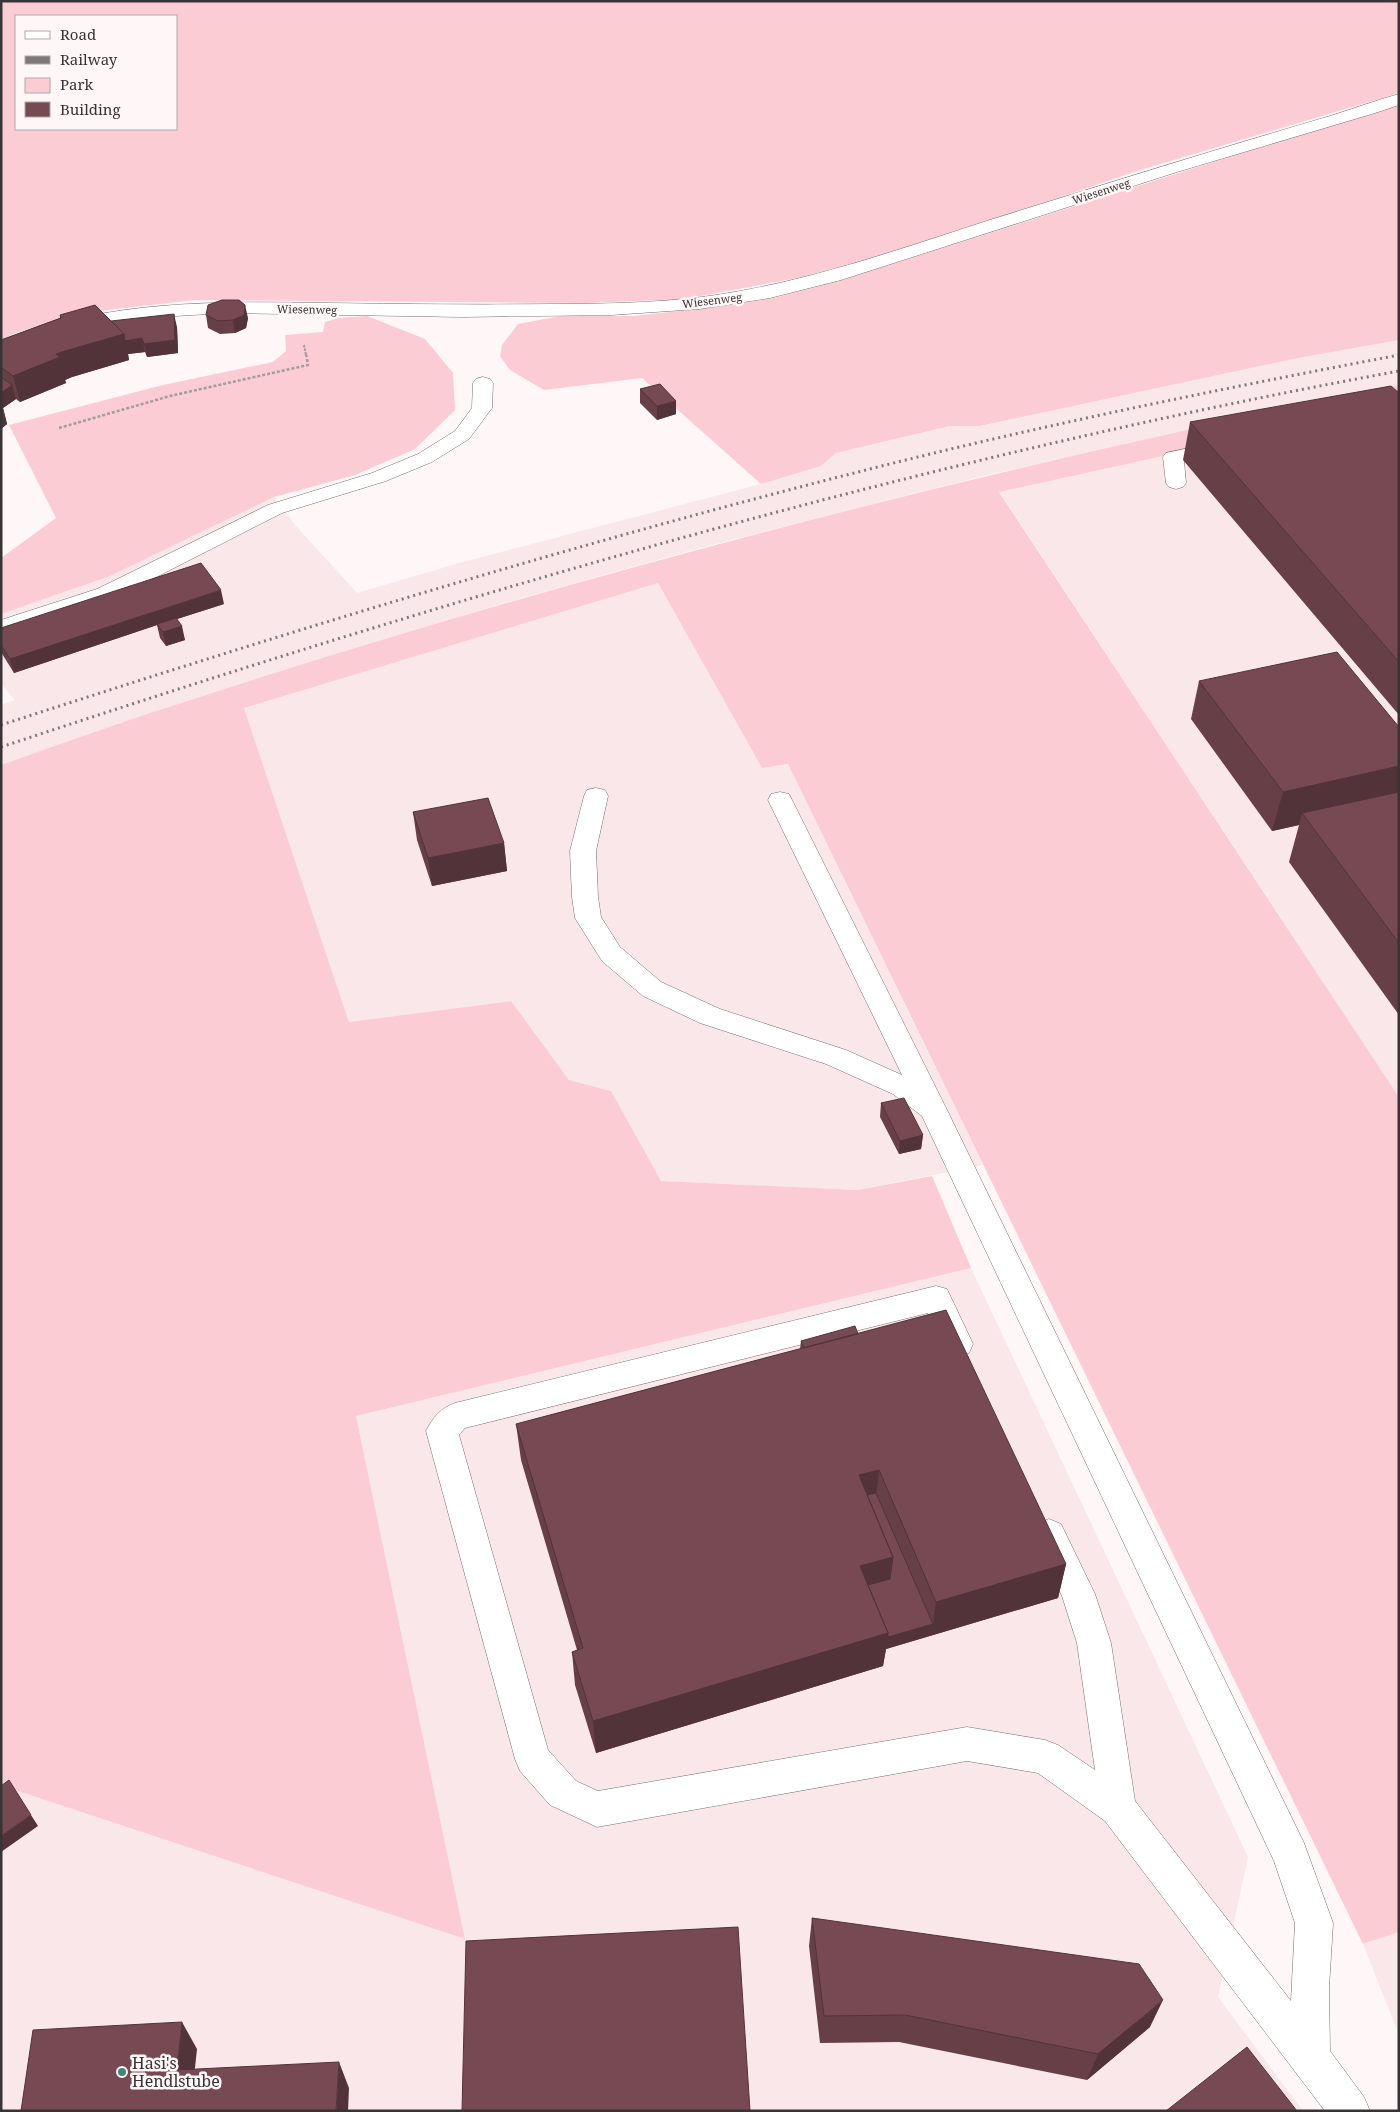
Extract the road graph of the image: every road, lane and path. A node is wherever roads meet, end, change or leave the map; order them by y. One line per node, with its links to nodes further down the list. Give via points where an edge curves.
1 (1399, 99): 2 (street, Wiesenweg, via 835,276 770,292 699,303 612,309 462,311 226,307 142,312 77,323)
2 (1, 348)
3 (308, 365): 5 (path, via 170,396)
4 (483, 383): 8 (street, via 482,408 462,435 425,458 379,477 275,509 105,594)
5 (59, 428)
6 (1242, 444): 7 (street, via 1173,456)
7 (1176, 483)
8 (1, 628)
9 (596, 796): 11 (street, via 583,851 585,897 588,918 611,954 652,989 710,1016 836,1057 903,1087)
10 (780, 800): 11 (street)
11 (934, 1112): 15 (street, via 1291,1856 1314,1923)
12 (970, 1370): 14 (street, via 936,1298 455,1417 442,1431 533,1759 563,1793 597,1809 967,1744 1045,1757)
13 (1035, 1504): 14 (street, via 1078,1594 1094,1643)
14 (1118, 1808): 15 (street)
15 (1310, 2057): 16 (street)
16 (1350, 2111)

